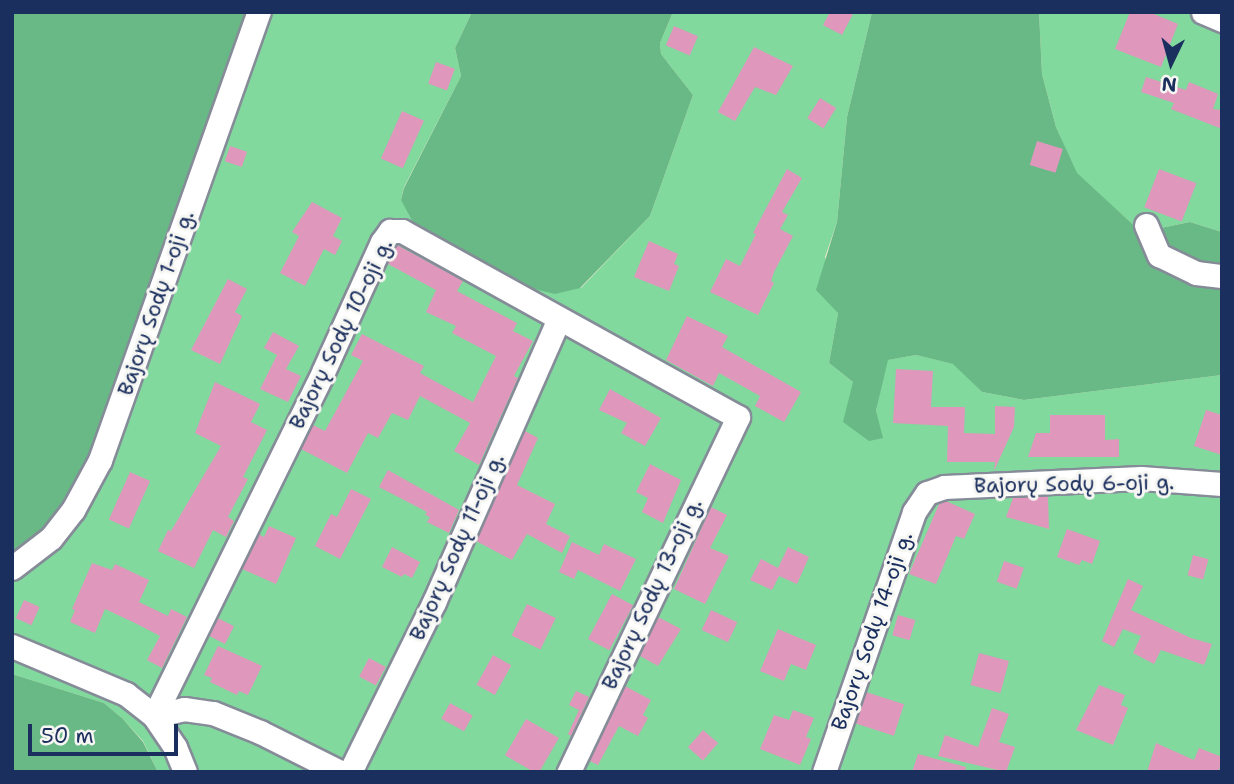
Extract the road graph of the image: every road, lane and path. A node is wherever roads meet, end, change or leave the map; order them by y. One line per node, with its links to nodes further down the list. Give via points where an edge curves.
1 (259, 12): 10 (street, Bajorų Sodų 1-oji g., via 100,460 73,510 51,538)
2 (1203, 12): 3 (street)
3 (1222, 20)
4 (1146, 225): 5 (street, via 1159,255 1196,273)
5 (1222, 276)
6 (559, 319): 7 (street, Bajorų Sodų 10-oji g.); 12 (street, Bajorų Sodų 10-oji g., via 402,231 390,231); 15 (street, Bajorų Sodų 11-oji g., via 434,602)
7 (738, 416): 16 (street, Bajorų Sodų 13-oji g.)
8 (1222, 484): 9 (street, Bajorų Sodų 6-oji g., via 1141,478 944,487)
9 (927, 493): 17 (street, Bajorų Sodų 14-oji g., via 914,512)
10 (12, 568)
11 (12, 646): 12 (street, via 116,689)
12 (154, 716): 13 (street); 14 (street, via 184,709 213,713)
13 (185, 772)
14 (340, 772)
15 (350, 772)
16 (569, 772)
17 (824, 772)

